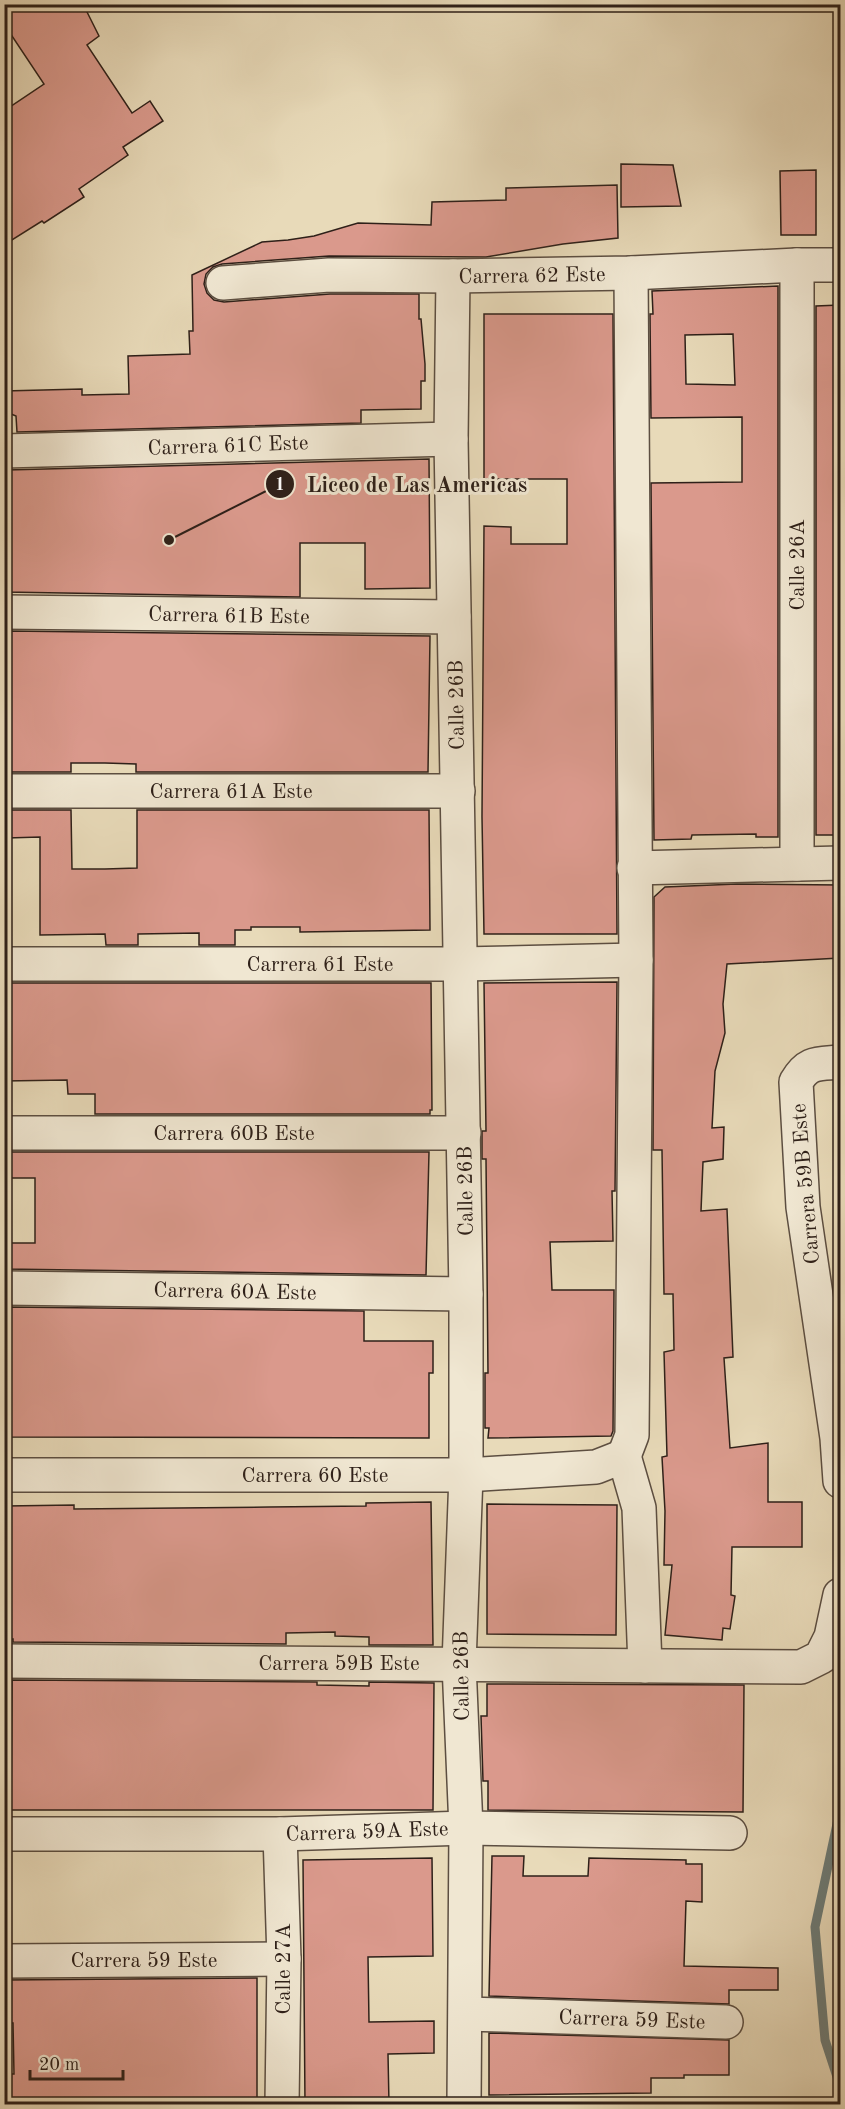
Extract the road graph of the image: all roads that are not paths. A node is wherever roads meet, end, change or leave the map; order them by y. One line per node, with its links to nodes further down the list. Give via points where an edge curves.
1 (797, 265): 2 (street, Carrera 62 Este); 3 (street, Carrera 62 Este); 13 (street, Calle 26A)
2 (840, 265)
3 (631, 273): 4 (street, Carrera 62 Este); 14 (street)
4 (453, 276): 5 (street, Carrera 62 Este, via 330,275); 6 (street, Calle 26B)
5 (224, 283)
6 (451, 439): 7 (street, Carrera 61C Este); 9 (street, Calle 26B)
7 (4, 451)
8 (4, 612): 9 (street, Carrera 61B Este)
9 (453, 617): 11 (street, Calle 26B)
10 (4, 791): 11 (street, Carrera 61A Este)
11 (458, 791): 17 (street, Calle 26B)
12 (840, 863): 13 (street)
13 (796, 864): 14 (street)
14 (634, 868): 15 (street)
15 (636, 960): 17 (street, Carrera 61 Este); 23 (street, via 632,1435)
16 (4, 963): 17 (street, Carrera 61 Este)
17 (460, 964): 20 (street, Calle 26B)
18 (840, 1062): 26 (street, Carrera 59B Este, via 816,1064 803,1070 796,1082 803,1208)
19 (4, 1133): 20 (street, Carrera 60B Este)
20 (464, 1133): 22 (street, Calle 26B)
21 (4, 1288): 22 (street, Carrera 60A Este)
22 (466, 1294): 25 (street, Calle 26B)
23 (624, 1456): 25 (street, Carrera 60 Este, via 596,1467); 30 (street, via 639,1508)
24 (4, 1475): 25 (street, Carrera 60 Este)
25 (466, 1475): 29 (street, Calle 26B)
26 (840, 1481)
27 (840, 1595): 30 (street, Carrera 59B Este, via 831,1637 821,1657 801,1667)
28 (4, 1661): 29 (street, Carrera 59B Este)
29 (459, 1664): 30 (street, Carrera 59B Este); 31 (street, Calle 26B)
30 (645, 1666)
31 (466, 1828): 32 (street, Carrera 59A Este); 34 (street, Carrera 59A Este); 37 (street, Calle 26B)
32 (730, 1833)
33 (4, 1834): 34 (street, Carrera 59A Este)
34 (280, 1834): 35 (street, Calle 27A)
35 (284, 1959): 36 (street, Carrera 59 Este); 39 (street, Calle 27A)
36 (4, 1961)
37 (466, 2014): 38 (street, Carrera 59 Este); 40 (street, Calle 26B)
38 (726, 2022)
39 (282, 2104)
40 (464, 2104)

